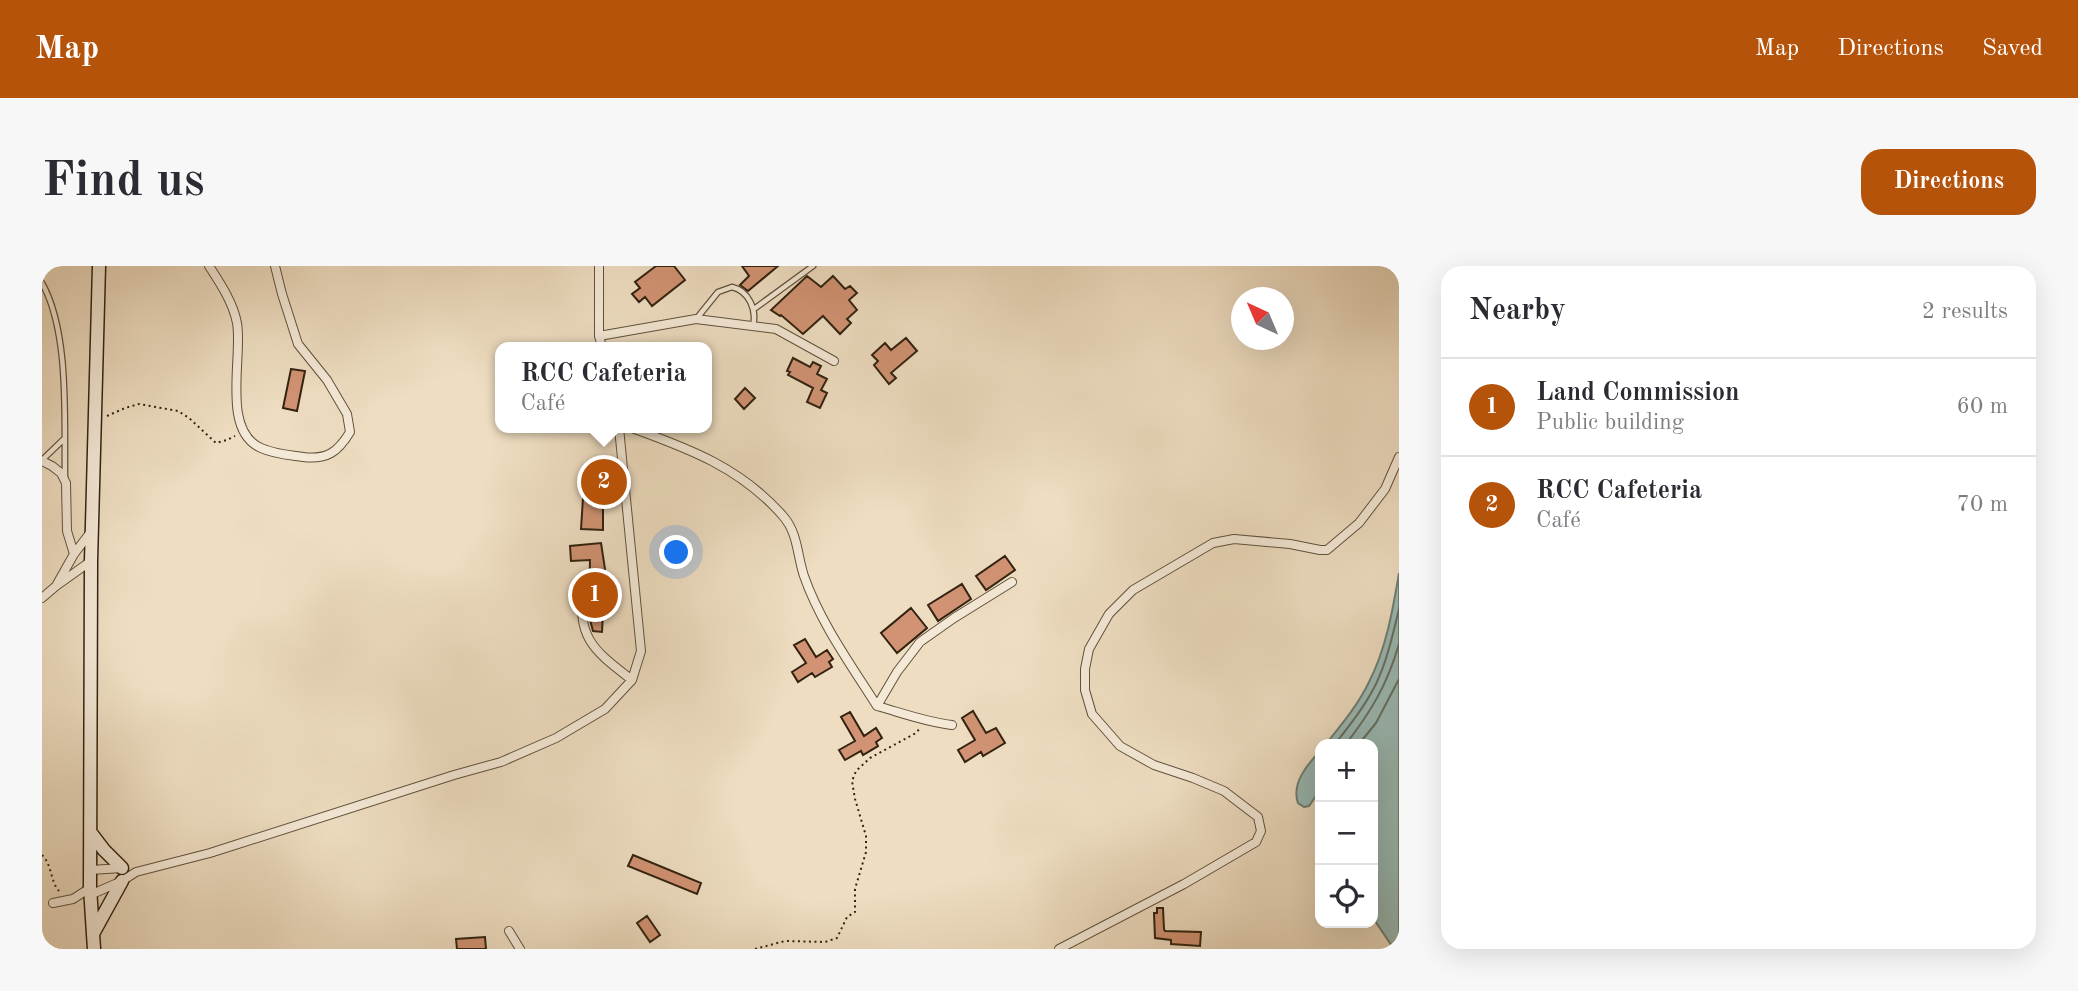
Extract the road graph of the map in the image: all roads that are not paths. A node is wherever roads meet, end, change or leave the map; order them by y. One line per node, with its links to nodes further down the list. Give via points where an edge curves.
1 (99, 266): 19 (street)
2 (209, 266): 3 (street, via 237,322 236,400 242,432 258,447 275,453 325,457 342,445 350,432 347,414 298,344)
3 (275, 266)
4 (599, 266): 10 (street)
5 (813, 266): 7 (lane)
6 (42, 283): 15 (lane, via 61,348)
7 (754, 309): 8 (lane, via 742,291 732,287 718,292); 9 (lane)
8 (696, 319): 9 (street); 10 (street)
9 (752, 326): 12 (street, via 776,329)
10 (599, 336): 11 (street)
11 (601, 342)
12 (834, 361)
13 (619, 433): 26 (street, via 641,650)
14 (646, 433): 27 (street, via 723,466 785,517 804,576 830,633)
15 (65, 439): 17 (lane); 18 (lane)
16 (1399, 457): 39 (street, via 1385,489 1359,523 1327,550 1270,541 1223,540 1143,583 1109,614 1089,649 1085,669 1084,690 1092,714 1120,746 1154,765 1224,791 1258,817 1261,831 1256,842 1214,867)
17 (42, 461): 18 (street, via 61,473)
18 (65, 483): 20 (street, via 66,531)
19 (92, 531): 20 (street); 21 (street)
20 (74, 554): 24 (street)
21 (91, 561): 24 (street); 29 (street)
22 (1012, 582): 27 (street, via 920,642)
23 (584, 583): 26 (street, via 583,627 591,645)
24 (56, 586): 25 (street)
25 (42, 598)
26 (632, 680): 31 (street, via 605,709 556,738 501,762)
27 (877, 706): 28 (street)
28 (952, 725)
29 (92, 833): 30 (street); 32 (street)
30 (90, 870): 32 (street); 33 (street)
31 (136, 872): 32 (street); 32 (street)
32 (122, 875): 33 (street); 36 (street)
33 (90, 892): 34 (street); 36 (street)
34 (53, 903)
35 (509, 930): 38 (street)
36 (93, 932): 37 (street)
37 (94, 949)
38 (520, 949)
39 (1059, 949)

